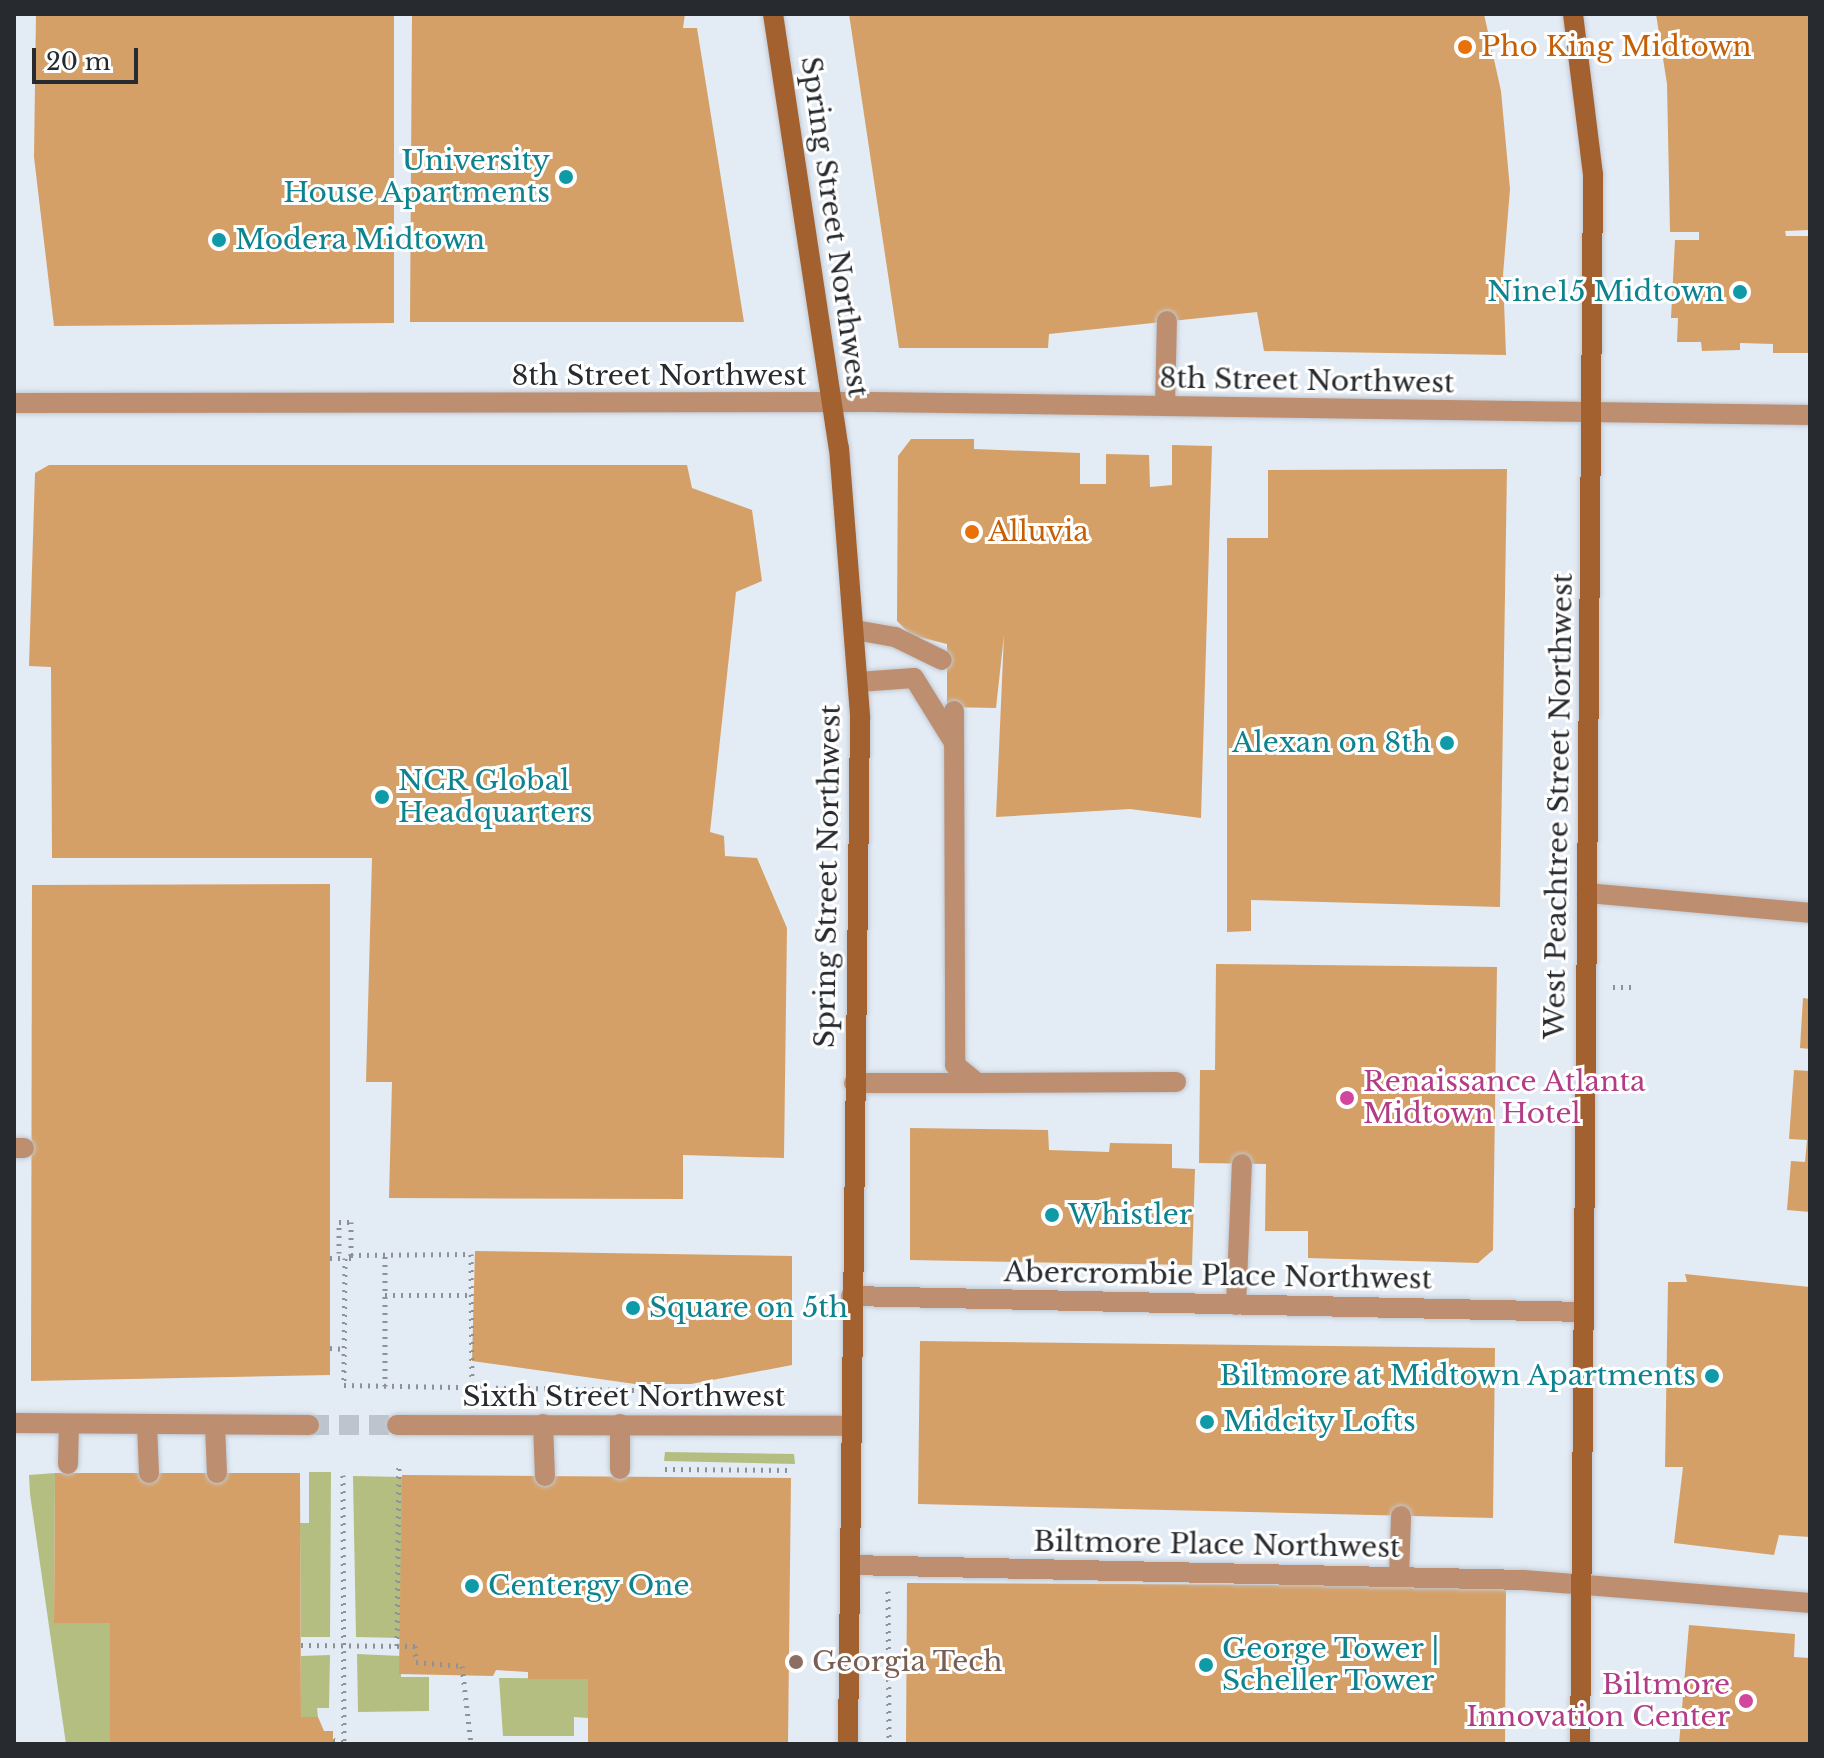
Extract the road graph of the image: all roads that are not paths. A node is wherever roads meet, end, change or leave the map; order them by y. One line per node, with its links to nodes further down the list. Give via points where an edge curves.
1 (773, 14): 5 (main road, Spring Street Northwest)
2 (1573, 14): 7 (main road, West Peachtree Street Northwest, via 1593,174)
3 (1167, 321): 6 (street)
4 (14, 403): 5 (street, 8th Street Northwest)
5 (831, 403): 6 (street, 8th Street Northwest); 9 (main road, Spring Street Northwest)
6 (1165, 406): 7 (street, 8th Street Northwest)
7 (1591, 413): 8 (street, 8th Street Northwest); 14 (main road, West Peachtree Street Northwest)
8 (1810, 415)
9 (855, 630): 10 (street, via 895,637); 11 (main road, Spring Street Northwest)
10 (942, 660)
11 (858, 682): 13 (street, via 914,678); 17 (main road, Spring Street Northwest)
12 (954, 711): 13 (street)
13 (953, 741): 18 (street, via 955,1065)
14 (1587, 893): 15 (street); 22 (main road, West Peachtree Street Northwest)
15 (1810, 913)
16 (1176, 1082): 18 (street)
17 (854, 1083): 18 (street); 20 (main road, Spring Street Northwest)
18 (977, 1083)
19 (1242, 1164): 21 (street)
20 (851, 1296): 21 (street, Abercrombie Place Northwest); 31 (main road, Spring Street Northwest)
21 (1236, 1305): 22 (street, Abercrombie Place Northwest)
22 (1583, 1312): 40 (main road, West Peachtree Street Northwest)
23 (14, 1423): 24 (street)
24 (69, 1424): 27 (street); 32 (street)
25 (543, 1424): 26 (street, Sixth Street Northwest); 29 (street, Sixth Street Northwest); 36 (street)
26 (620, 1424): 31 (street, Sixth Street Northwest); 33 (street)
27 (147, 1425): 30 (street); 34 (street)
28 (309, 1425): 30 (street)
29 (397, 1425)
30 (215, 1426): 35 (street)
31 (851, 1426): 38 (main road, Spring Street Northwest)
32 (68, 1464)
33 (620, 1469)
34 (149, 1473)
35 (217, 1473)
36 (545, 1476)
37 (1401, 1516): 39 (street)
38 (850, 1565): 39 (street, Biltmore Place Northwest); 42 (main road, Spring Street Northwest)
39 (1399, 1577): 40 (street, Biltmore Place Northwest)
40 (1582, 1586): 41 (street, Biltmore Place Northwest); 43 (main road, West Peachtree Street Northwest)
41 (1810, 1603)
42 (848, 1744)
43 (1580, 1744)

